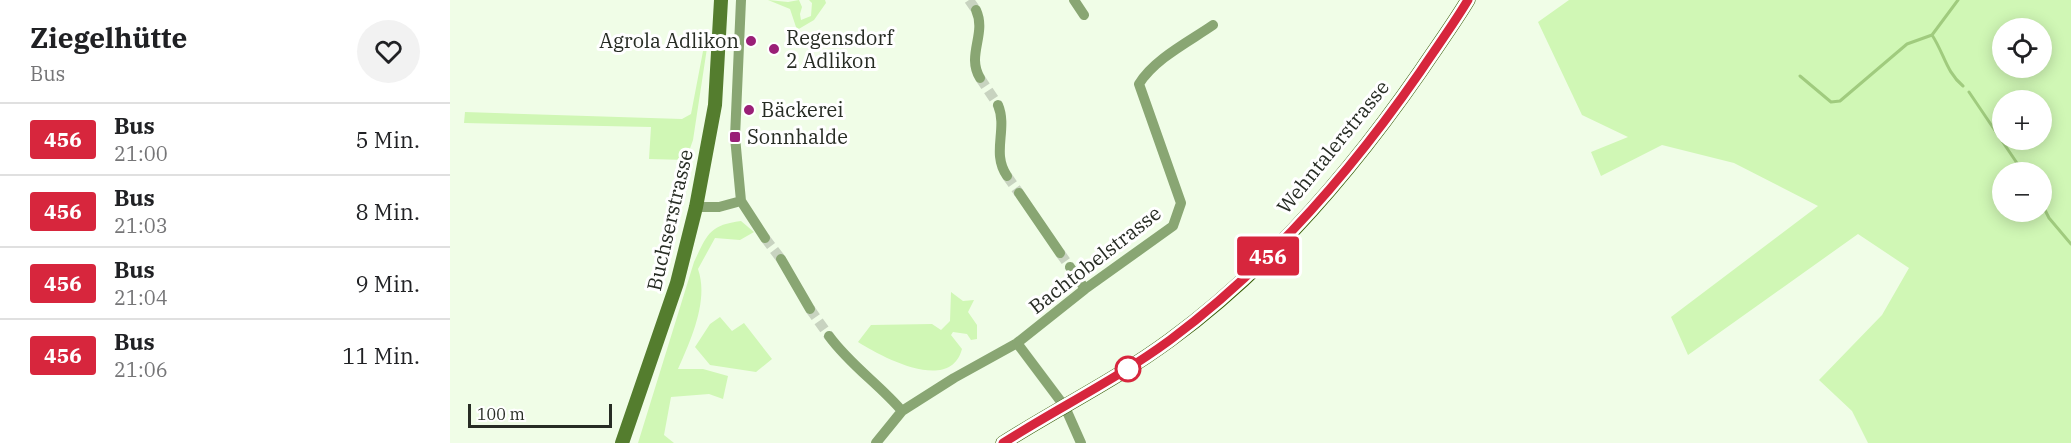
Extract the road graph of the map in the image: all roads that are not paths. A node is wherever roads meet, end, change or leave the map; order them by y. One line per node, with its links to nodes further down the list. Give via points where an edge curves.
1 (721, 0): 13 (main road, Buchserstrasse, via 715,105)
2 (741, 0): 12 (street, via 735,137)
3 (1074, 0): 6 (street)
4 (1468, 0): 22 (main road, Wehntalerstrasse, via 1385,122 1253,272 1170,340)
5 (976, 10): 8 (street, via 981,24 974,55)
6 (1084, 15)
7 (1213, 25): 18 (street, Bachtobelstrasse, via 1144,75 1139,84 1174,179 1181,203 1179,216 1173,226)
8 (980, 78)
9 (998, 105): 10 (street, via 1003,121 998,148 1000,166)
10 (1007, 176)
11 (1019, 193): 15 (street)
12 (741, 201): 13 (street, via 719,207); 14 (street)
13 (696, 207): 24 (main road, Buchserstrasse, via 674,292)
14 (765, 238)
15 (1060, 253)
16 (781, 259): 19 (street)
17 (1070, 267): 18 (street)
18 (1085, 289): 21 (street, Bachtobelstrasse)
19 (810, 309)
20 (829, 336): 23 (street, via 857,370)
21 (1017, 343): 22 (street); 23 (street, Bachtobelstrasse)
22 (1065, 407): 26 (main road, Wehntalerstrasse); 27 (street)
23 (902, 411): 25 (street, Bachtobelstrasse)
24 (622, 443)
25 (876, 443)
26 (1003, 443)
27 (1081, 443)

